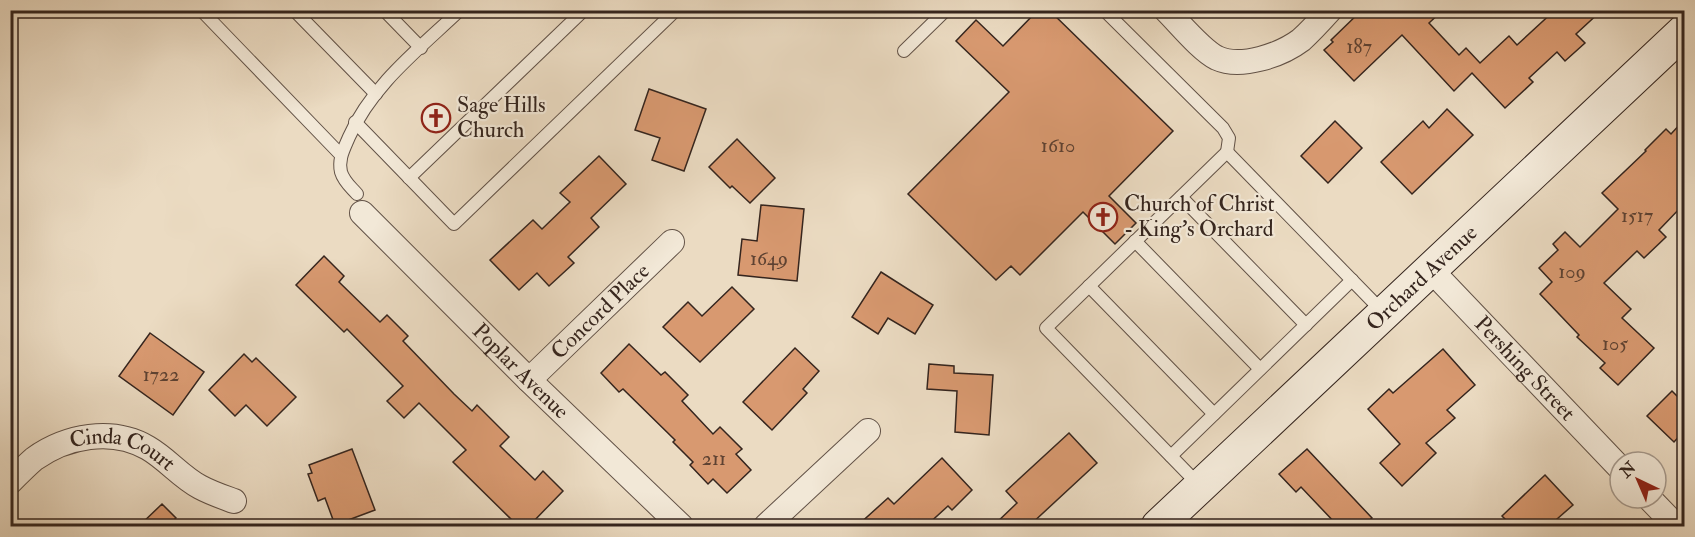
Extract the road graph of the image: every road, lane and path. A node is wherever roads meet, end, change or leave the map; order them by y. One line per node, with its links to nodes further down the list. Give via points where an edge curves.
1 (201, 10): 17 (lane)
2 (294, 10): 14 (lane)
3 (384, 10): 12 (lane)
4 (460, 10): 12 (lane)
5 (584, 10): 18 (lane)
6 (676, 10): 18 (lane, via 454,224)
7 (946, 10): 13 (lane)
8 (1104, 10): 16 (lane, via 1223,128 1229,138)
9 (1166, 10): 10 (street, via 1218,58 1246,61 1259,60 1300,41)
10 (1330, 10)
11 (1684, 31): 23 (street, Orchard Avenue)
12 (421, 48): 14 (lane)
13 (904, 51)
14 (376, 94): 15 (lane)
15 (356, 122): 17 (lane); 18 (lane)
16 (1227, 152): 19 (lane); 24 (lane)
17 (341, 155): 20 (lane, via 341,171)
18 (409, 178)
19 (1181, 197): 21 (lane); 27 (lane)
20 (360, 204): 29 (street, Poplar Avenue)
21 (1136, 241): 25 (lane); 28 (lane)
22 (672, 242): 29 (street, Concord Place)
23 (1431, 270): 26 (street, Orchard Avenue); 32 (street, Pershing Street)
24 (1352, 280): 26 (lane); 27 (lane)
25 (1089, 286): 30 (lane); 33 (lane, via 1046,328)
26 (1384, 314): 35 (street, Orchard Avenue)
27 (1306, 325): 28 (lane)
28 (1260, 369): 30 (lane)
29 (529, 380): 38 (street, Poplar Avenue)
30 (1214, 414): 33 (lane)
31 (868, 431): 39 (street)
32 (1608, 455)
33 (1171, 456): 35 (lane)
34 (10, 482): 36 (street, Cinda Court, via 32,460 52,448 73,440 109,437 146,447 199,487)
35 (1200, 486): 40 (street, Orchard Avenue)
36 (234, 501)
37 (1661, 510): 41 (street)
38 (681, 526)
39 (766, 526)
40 (1158, 526)
41 (1676, 526)

